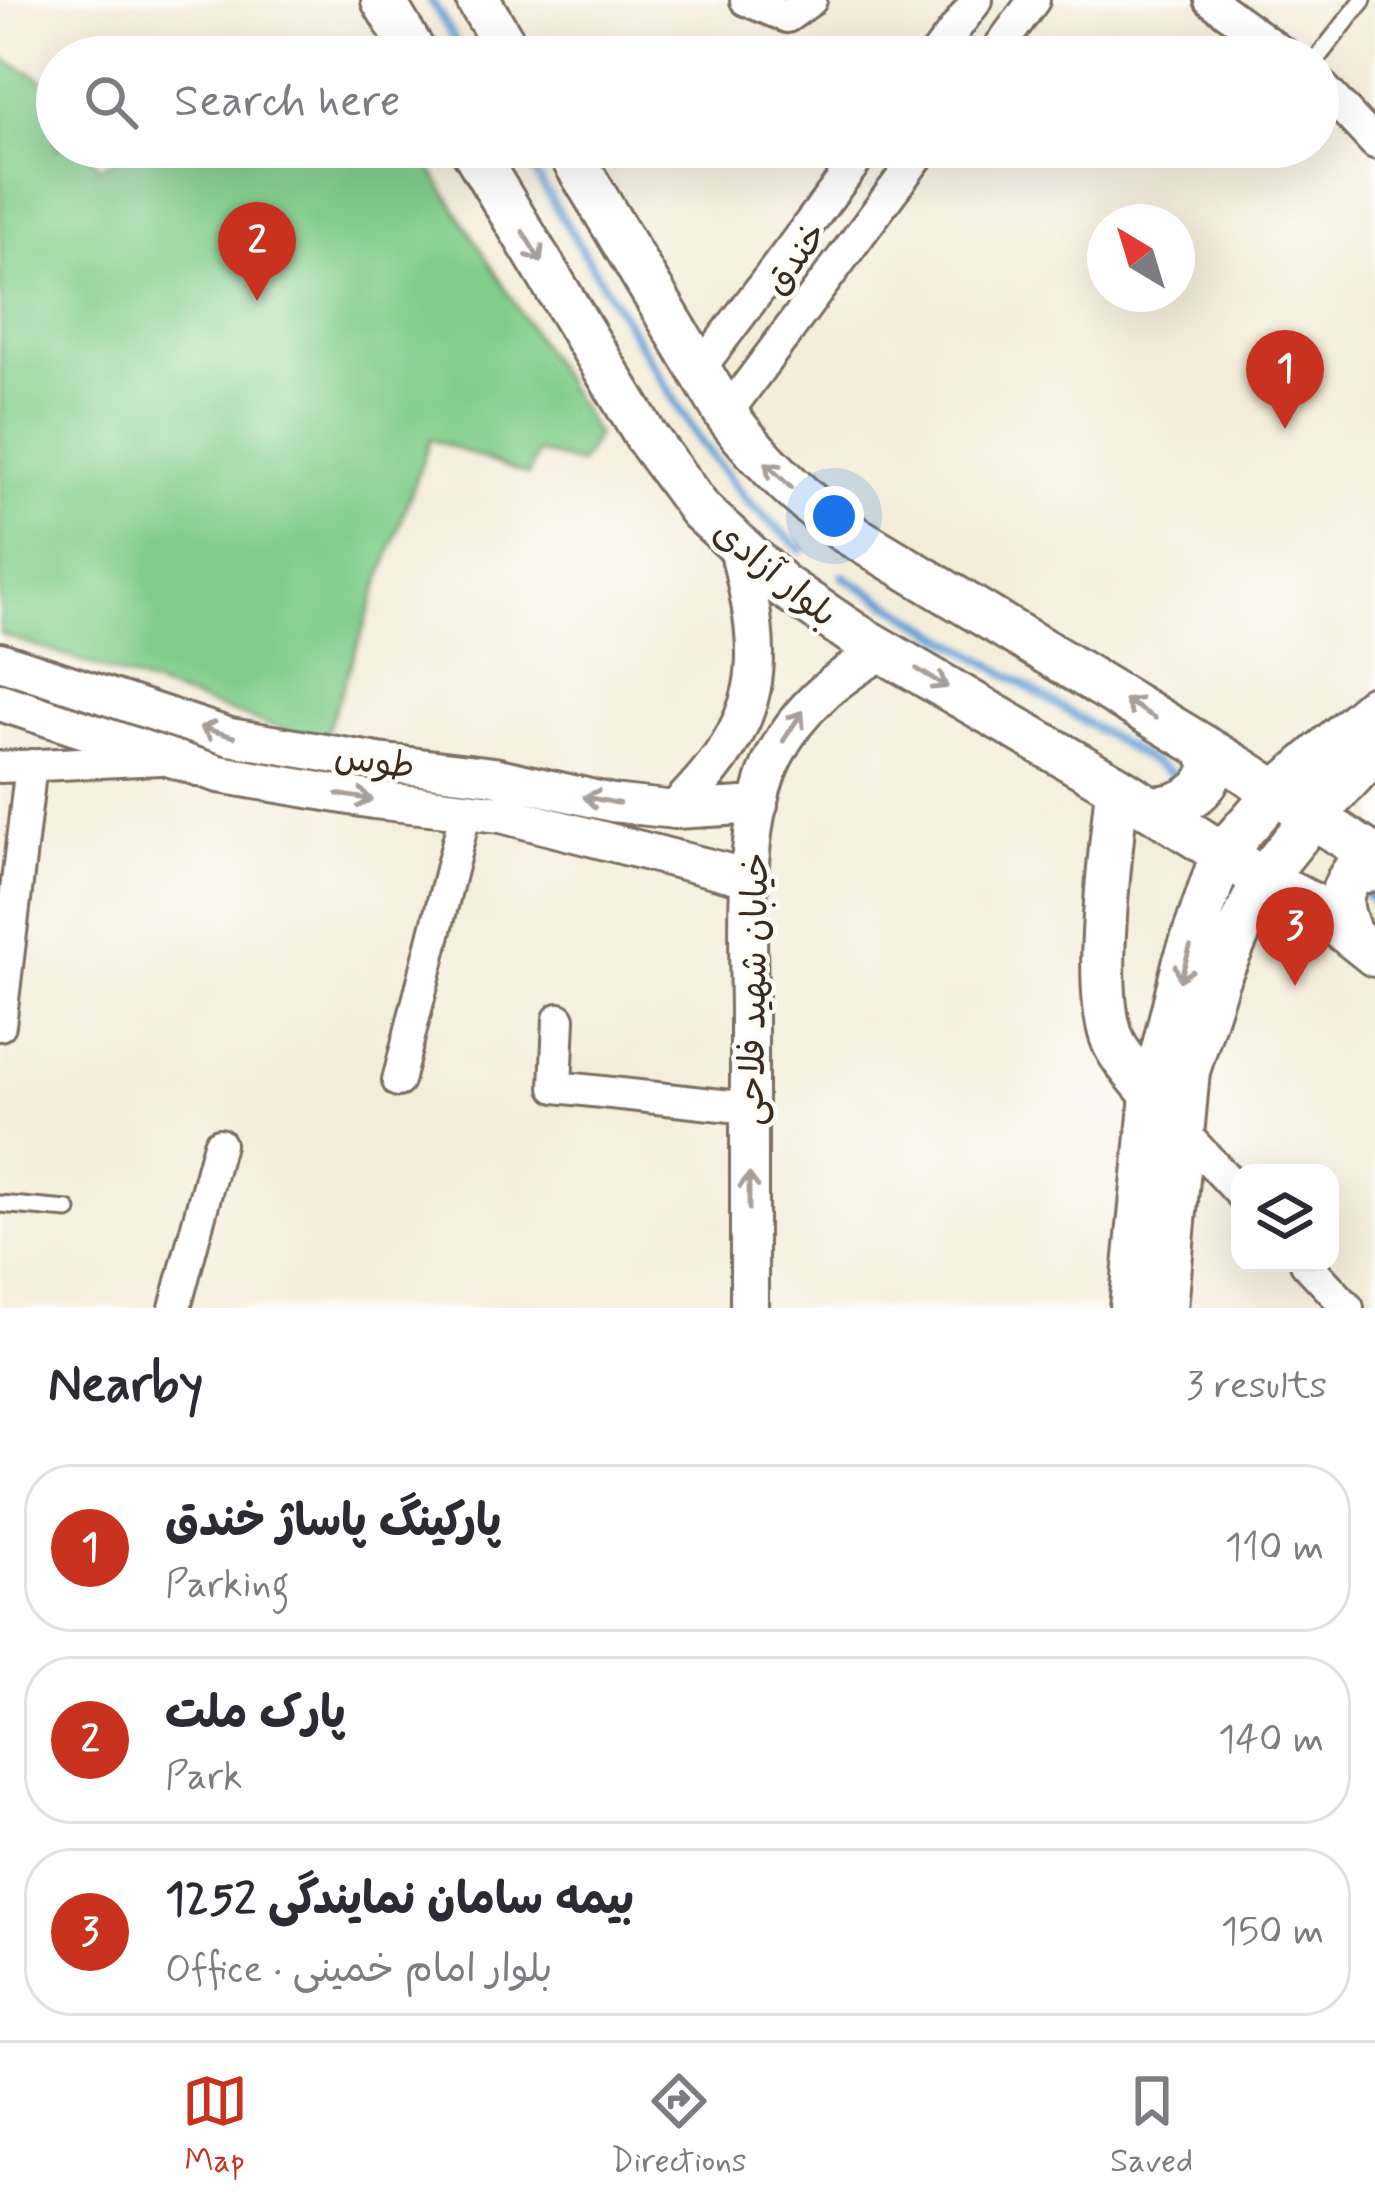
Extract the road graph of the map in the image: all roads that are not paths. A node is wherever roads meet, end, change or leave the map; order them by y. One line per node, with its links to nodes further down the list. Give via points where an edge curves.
1 (383, 0): 9 (main road)
2 (478, 0): 10 (main road)
3 (746, 0): 4 (street, via 787,17)
4 (811, 0)
5 (977, 0): 11 (street)
6 (1034, 0): 12 (street)
7 (1210, 0): 13 (street)
8 (1363, 0): 14 (lane)
9 (404, 36)
10 (499, 36)
11 (950, 36)
12 (1007, 36)
13 (1259, 36)
14 (1335, 36)
15 (1339, 104): 16 (street)
16 (1375, 143)
17 (484, 168): 23 (main road, بلوار آزادی, one-way to 23, via 645,436 700,510)
18 (579, 168): 21 (main road, بلوار آزادی)
19 (851, 168): 21 (street, خندق)
20 (909, 168): 22 (street, خندق)
21 (699, 370): 22 (main road, بلوار آزادی)
22 (726, 414): 29 (main road, بلوار آزادی, one-way to 22, via 843,530 751,449)
23 (737, 544): 24 (main road, بلوار آزادی, via 783,586); 37 (street, via 750,594 754,693 715,769)
24 (884, 650): 34 (main road, بلوار آزادی, one-way to 34); 35 (street, خیابان شهید فلاحی, one-way to 24, via 773,757 806,706)
25 (0, 661): 37 (street, طوس, one-way to 25, via 230,736)
26 (0, 702): 28 (street, طوس)
27 (1375, 706): 33 (main road)
28 (68, 725): 31 (street, طوس); 32 (street, via 61,747)
29 (1203, 747): 33 (main road, بلوار آزادی); 34 (main road, via 1213,773 1177,806)
30 (1375, 751): 38 (main road)
31 (172, 759): 32 (street); 36 (street, طوس, one-way to 36, via 219,774)
32 (25, 765): 46 (street)
33 (1276, 792): 38 (main road, بلوار آزادی); 39 (main road)
34 (1132, 797): 39 (main road, بلوار آزادی); 48 (main road, via 1103,966 1105,1016 1114,1045)
35 (759, 806): 37 (street, طوس); 42 (street, خیابان شهید فلاحی)
36 (466, 810): 42 (street, طوس); 47 (street)
37 (675, 810)
38 (1313, 817): 40 (main road, بلوار آزادی); 43 (main road)
39 (1222, 854): 43 (main road, بلوار آزادی); 48 (main road, one-way to 48)
40 (1375, 857)
41 (1375, 869): 44 (main road, via 1352,874 1343,886 1341,909)
42 (749, 878): 49 (street, خیابان شهید فلاحی)
43 (1263, 879): 44 (main road, بلوار آزادی); 50 (main road, via 1200,1025)
44 (1362, 943)
45 (560, 1019): 49 (street, via 556,1087)
46 (0, 1025)
47 (398, 1081)
48 (1152, 1095): 58 (main road)
49 (749, 1108): 57 (street, خیابان شهید فلاحی, one-way to 49)
50 (1182, 1131): 52 (street); 59 (main road)
51 (219, 1144): 56 (street)
52 (1231, 1183)
53 (0, 1204): 54 (lane)
54 (68, 1210)
55 (1314, 1272): 60 (street)
56 (175, 1308)
57 (748, 1308)
58 (1131, 1308)
59 (1166, 1308)
60 (1348, 1308)

